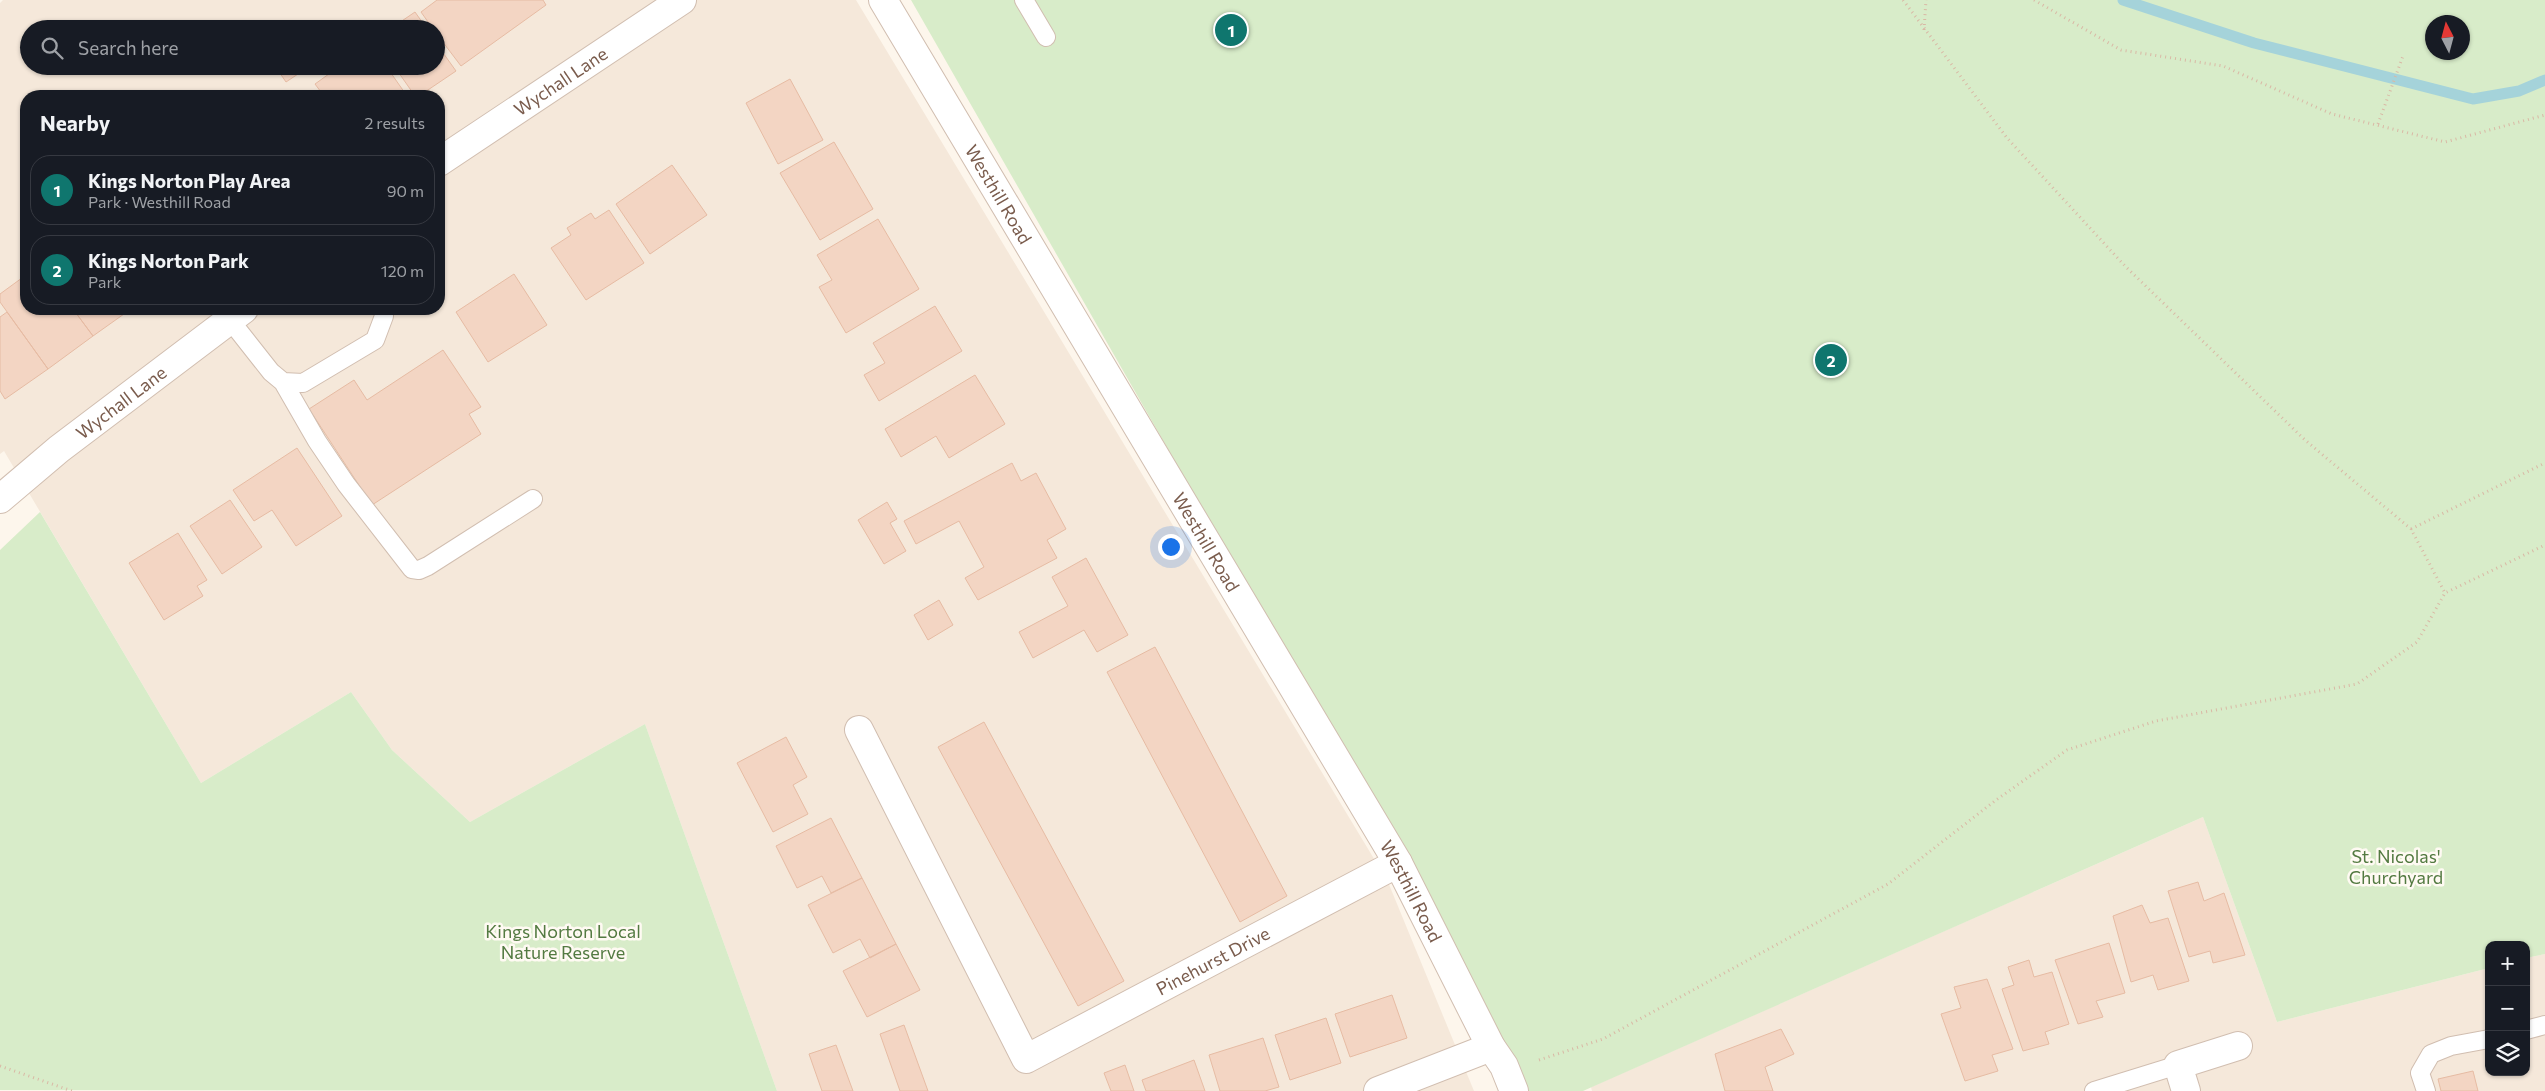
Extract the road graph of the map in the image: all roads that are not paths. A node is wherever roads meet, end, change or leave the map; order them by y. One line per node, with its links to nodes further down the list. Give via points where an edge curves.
1 (682, 0): 5 (street, Wychall Lane)
2 (883, 0): 13 (street, Westhill Road)
3 (1024, 0): 4 (lane)
4 (1046, 37)
5 (445, 158)
6 (236, 315): 10 (street, Wychall Lane, via 59,449)
7 (238, 315): 9 (lane, via 271,372)
8 (384, 315): 9 (lane, via 375,340 303,382)
9 (283, 382): 11 (lane, via 346,484 412,569 419,570 436,561)
10 (0, 499)
11 (534, 499)
12 (859, 730): 13 (street, Pinehurst Drive, via 1026,1059)
13 (1398, 862): 18 (street, Westhill Road)
14 (2545, 1025): 15 (lane)
15 (2530, 1029)
16 (2485, 1041): 24 (lane, via 2452,1046 2431,1054 2420,1073)
17 (2238, 1046): 19 (street)
18 (1491, 1047): 20 (street); 21 (street, Westhill Road, via 1504,1066)
19 (2178, 1065): 22 (lane); 23 (street)
20 (1378, 1091)
21 (1514, 1091)
22 (2094, 1091)
23 (2186, 1091)
24 (2426, 1091)

